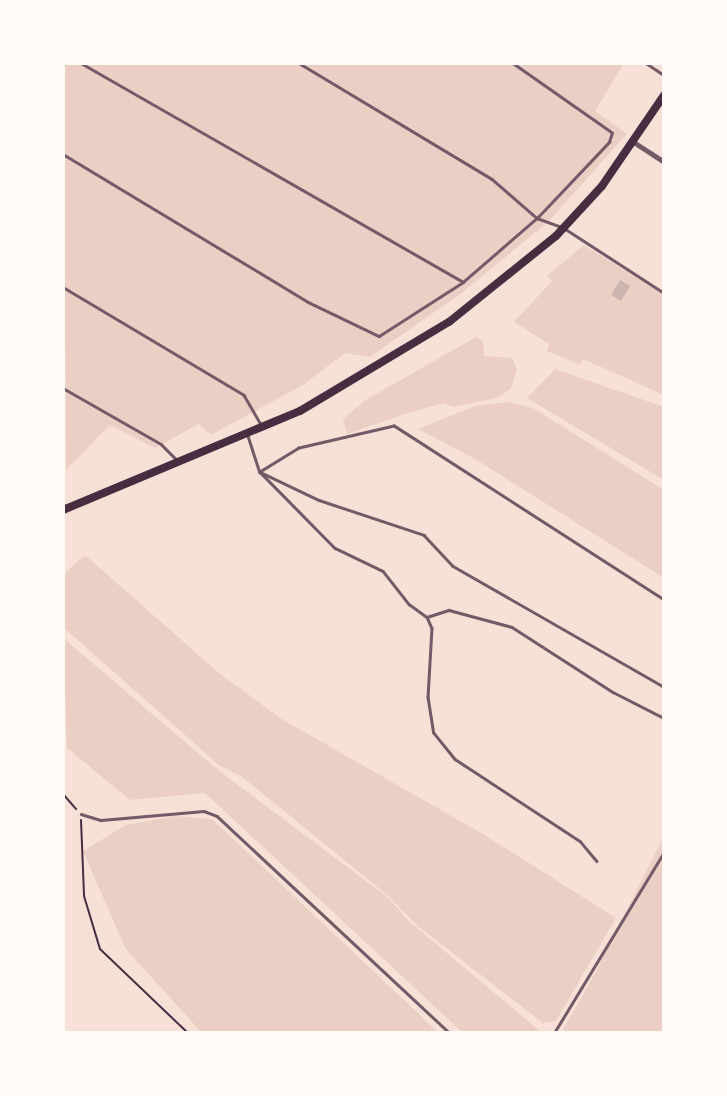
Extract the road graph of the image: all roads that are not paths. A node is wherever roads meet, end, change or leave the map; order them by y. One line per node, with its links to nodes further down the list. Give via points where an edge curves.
1 (81, 63): 12 (lane)
2 (299, 63): 10 (lane, via 492,179)
3 (512, 63): 10 (lane, via 612,133 609,142)
4 (646, 63): 5 (lane)
5 (664, 75)
6 (664, 95): 7 (main road)
7 (635, 143): 9 (street); 11 (main road)
8 (63, 154): 12 (lane, via 308,302 379,336)
9 (664, 162)
10 (537, 218): 11 (lane); 12 (lane)
11 (564, 228): 14 (lane); 16 (main road, via 449,323 300,411)
12 (463, 282)
13 (63, 287): 16 (lane, via 244,394)
14 (664, 293)
15 (63, 388): 18 (lane, via 162,444)
16 (262, 427): 17 (main road)
17 (247, 433): 18 (main road); 19 (lane)
18 (178, 462): 20 (main road)
19 (260, 472): 21 (lane, via 299,448 394,426); 22 (lane, via 335,548 383,571 409,604); 23 (lane, via 319,500 424,535 453,566)
20 (63, 510)
21 (664, 600)
22 (427, 617): 24 (lane, via 449,610 512,627 613,692); 27 (lane, via 432,628 428,697 434,733 455,759 580,841)
23 (664, 687)
24 (664, 718)
25 (81, 814): 28 (lane, via 101,820 204,811 217,816)
26 (664, 852): 29 (lane)
27 (597, 861)
28 (450, 1033)
29 (554, 1033)

